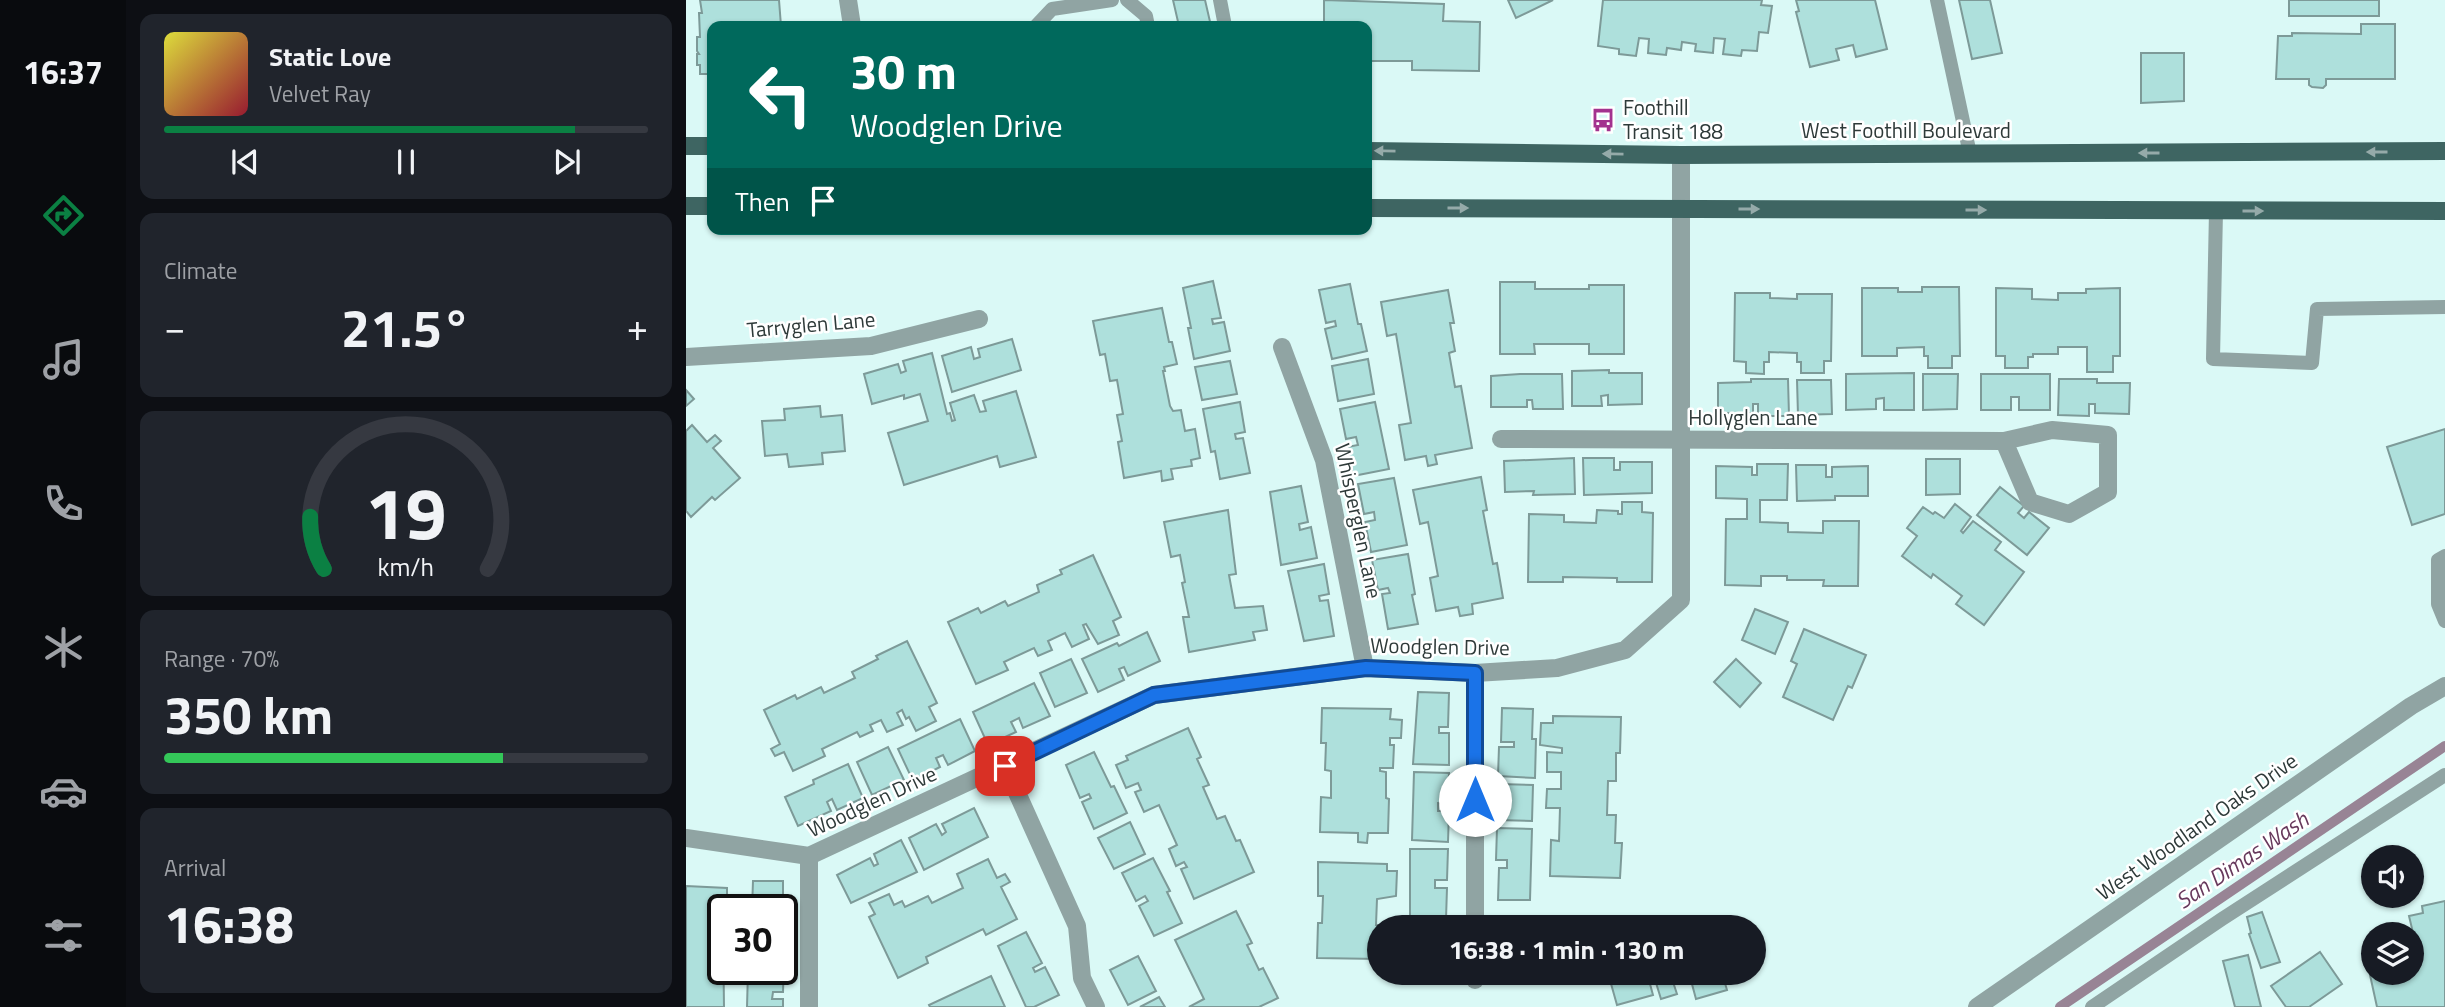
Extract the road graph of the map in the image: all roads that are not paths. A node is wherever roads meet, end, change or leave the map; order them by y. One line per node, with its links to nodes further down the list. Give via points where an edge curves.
1 (848, 0): 6 (street)
2 (1112, 0): 7 (lane, via 1052,9)
3 (1127, 0): 8 (lane)
4 (1220, 0): 9 (lane)
5 (1937, 0): 14 (lane)
6 (851, 21)
7 (1041, 21)
8 (1147, 21)
9 (1224, 21)
10 (686, 146): 11 (main road)
11 (707, 146)
12 (1372, 151): 15 (main road, West Foothill Boulevard, one-way to 12)
13 (2445, 151): 14 (main road, West Foothill Boulevard, one-way to 14)
14 (1970, 154): 15 (main road, West Foothill Boulevard)
15 (1681, 155): 19 (street, Woodglen Drive)
16 (686, 206): 17 (main road)
17 (707, 206)
18 (1372, 208): 19 (main road, one-way to 19)
19 (1681, 208): 20 (main road, one-way to 20); 27 (street, Woodglen Drive)
20 (2216, 211): 21 (main road, one-way to 21); 22 (lane, via 2213,359 2312,363 2317,309)
21 (2445, 211)
22 (2445, 307)
23 (979, 319): 25 (street, Tarryglen Lane, via 871,346)
24 (1282, 347): 31 (street, Whisperglen Lane, via 1324,460)
25 (686, 357)
26 (1501, 439): 27 (street, Hollyglen Lane)
27 (1680, 440): 28 (street, Hollyglen Lane); 32 (street, Woodglen Drive, via 1681,600 1625,650 1557,668)
28 (2004, 441): 28 (street, Hollyglen Lane, via 2030,502 2068,514 2108,492 2108,435 2052,430)
29 (2445, 556): 30 (lane, via 2438,560 2438,604)
30 (2445, 621)
31 (1366, 668): 32 (street, Woodglen Drive); 34 (street, Woodglen Drive, via 1154,695)
32 (1475, 673): 38 (street)
33 (2445, 686): 41 (street, West Woodland Oaks Drive)
34 (1005, 766): 37 (street, Woodglen Drive); 40 (street, via 1077,926 1082,978)
35 (2445, 775): 42 (lane)
36 (686, 838): 37 (street, Woodglen Drive)
37 (809, 856): 39 (street)
38 (1475, 915)
39 (809, 1007)
40 (1096, 1007)
41 (1977, 1007)
42 (2092, 1007)

